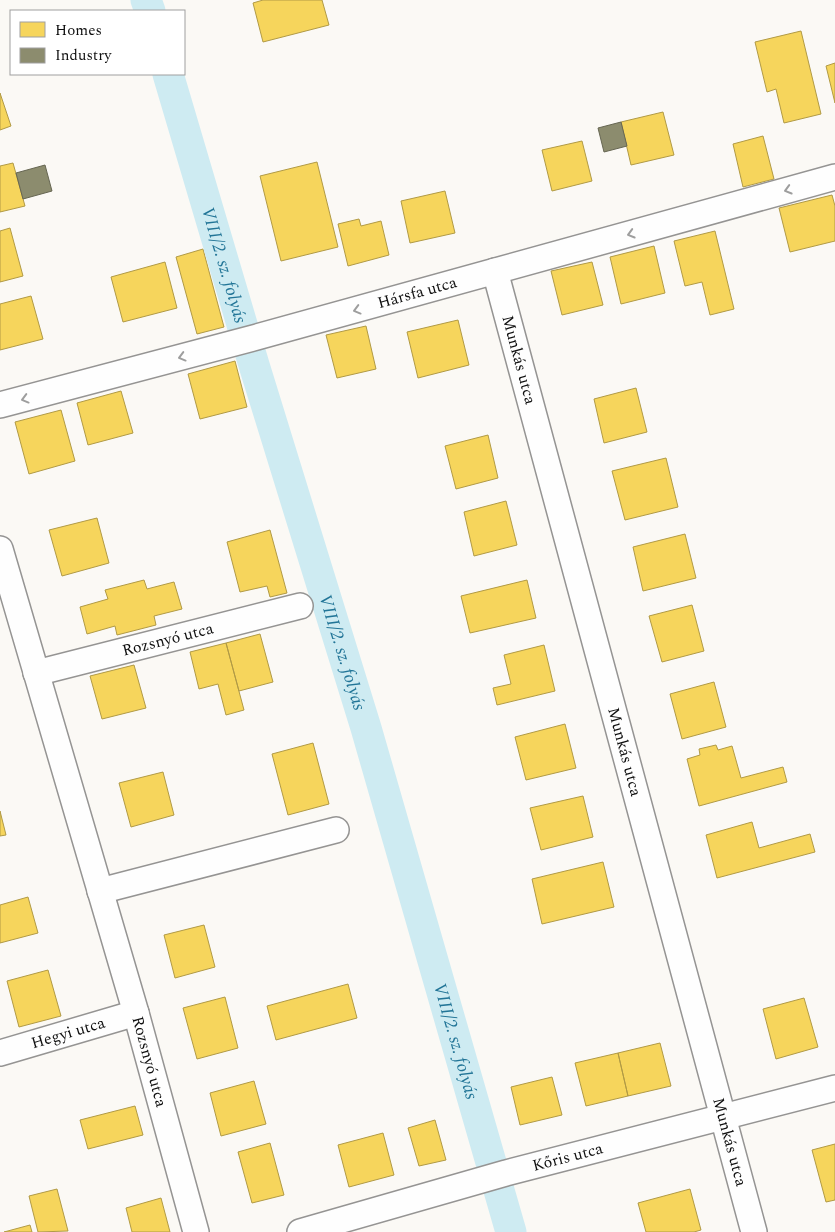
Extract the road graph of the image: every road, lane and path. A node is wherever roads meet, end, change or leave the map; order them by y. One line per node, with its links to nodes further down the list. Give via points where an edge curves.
1 (835, 177): 2 (street, Hársfa utca, one-way to 2)
2 (495, 271): 3 (street, Hársfa utca, one-way to 3); 12 (street, Munkás utca)
3 (0, 405)
4 (0, 549): 6 (street, Rozsnyó utca)
5 (300, 606): 6 (street, Rozsnyó utca)
6 (36, 672): 8 (street, Rozsnyó utca)
7 (336, 830): 8 (street)
8 (100, 891): 9 (street, Rozsnyó utca)
9 (136, 1013): 10 (street, Hegyi utca); 13 (street, Rozsnyó utca)
10 (0, 1053)
11 (835, 1088): 12 (street, Kőris utca)
12 (723, 1117): 14 (street, Kőris utca, via 506,1173); 15 (street, Munkás utca)
13 (196, 1232)
14 (300, 1232)
15 (754, 1232)

